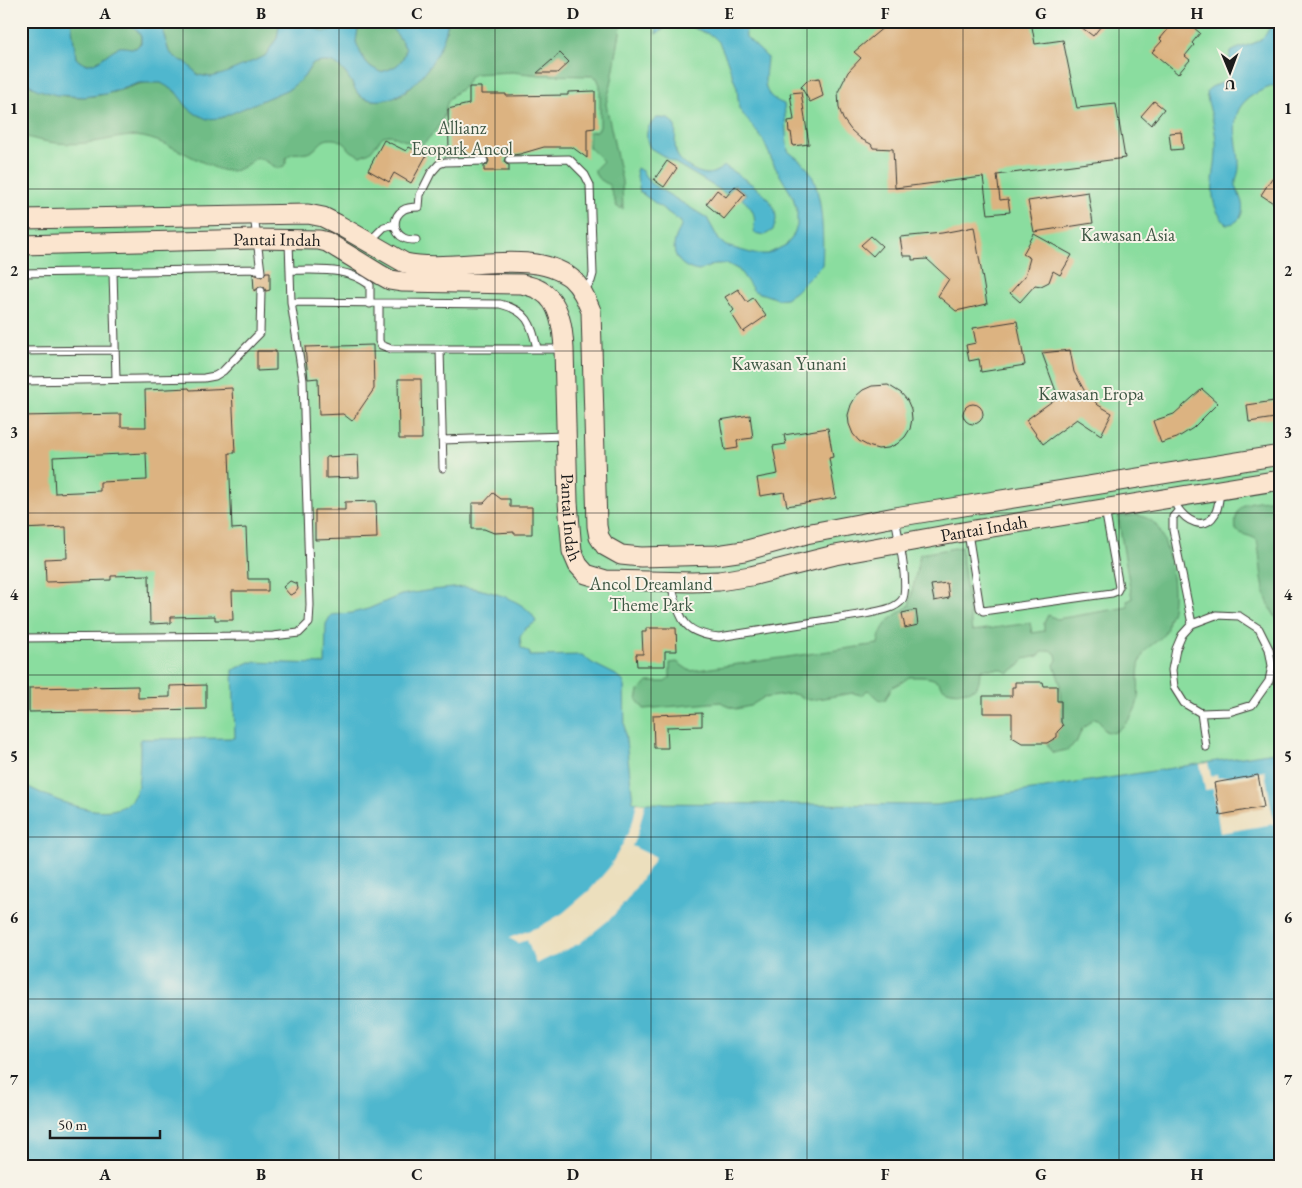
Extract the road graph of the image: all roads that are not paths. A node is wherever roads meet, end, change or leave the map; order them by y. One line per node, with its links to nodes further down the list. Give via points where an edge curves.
1 (509, 160): 15 (lane, via 569,159 585,175 590,185 593,274)
2 (484, 161): 5 (lane, via 439,164 420,195 419,207 404,209 398,214)
3 (254, 214): 4 (street, Pantai Indah); 6 (lane); 9 (street, Pantai Indah, via 323,217)
4 (21, 219)
5 (395, 224): 8 (lane, via 399,235); 9 (lane, via 384,227)
6 (256, 239): 7 (street, Pantai Indah); 10 (street, Pantai Indah); 12 (lane, via 261,271)
7 (289, 240): 11 (lane); 20 (street, Pantai Indah, via 326,242 390,280 522,284 541,290 558,313)
8 (416, 240)
9 (369, 243): 15 (street, Pantai Indah, via 405,263 418,266 499,262 552,267 571,278)
10 (21, 245)
11 (290, 270): 16 (lane); 17 (lane, via 341,271 360,278 370,285)
12 (113, 272): 13 (lane); 21 (lane)
13 (21, 273)
14 (261, 291): 24 (lane, via 260,333 215,376)
15 (583, 292): 34 (street, Pantai Indah, via 591,311 597,526 605,546 631,557 717,554)
16 (291, 302): 17 (lane); 39 (lane, via 303,380 309,623 299,633 273,636)
17 (370, 304): 18 (lane)
18 (379, 304): 19 (lane, via 488,303 510,307 520,311 531,324); 22 (lane, via 381,345 391,349)
19 (537, 348): 20 (lane); 22 (lane)
20 (564, 349): 26 (street, Pantai Indah)
21 (115, 350): 23 (lane); 24 (lane)
22 (440, 350): 27 (lane)
23 (21, 352)
24 (116, 379): 25 (lane)
25 (21, 381)
26 (566, 436): 27 (lane); 37 (street, Pantai Indah, via 572,551 578,565 586,574 606,580)
27 (442, 440): 29 (lane)
28 (1281, 455): 34 (street, Pantai Indah)
29 (444, 468)
30 (1281, 480): 31 (street, Pantai Indah)
31 (1220, 490): 32 (street, Pantai Indah); 32 (lane, via 1215,515 1202,523 1187,520)
32 (1176, 504): 33 (street, Pantai Indah); 38 (lane, via 1173,530)
33 (1105, 509): 35 (street, Pantai Indah); 35 (lane, via 1119,587 1112,593 983,612)
34 (895, 518): 36 (lane)
35 (968, 531): 36 (street, Pantai Indah)
36 (900, 544): 37 (street, Pantai Indah, via 835,555 751,576 719,581); 37 (lane, via 906,588 902,600 895,606 865,614 719,637 704,635 692,632 682,620)
37 (670, 582)
38 (1192, 624): 40 (lane, via 1182,635 1172,670 1174,687 1184,702); 40 (lane, via 1216,615 1239,616 1259,629 1269,648 1272,666 1269,681 1252,704 1229,712)
39 (21, 638)
40 (1201, 713): 41 (lane)
41 (1206, 747)

